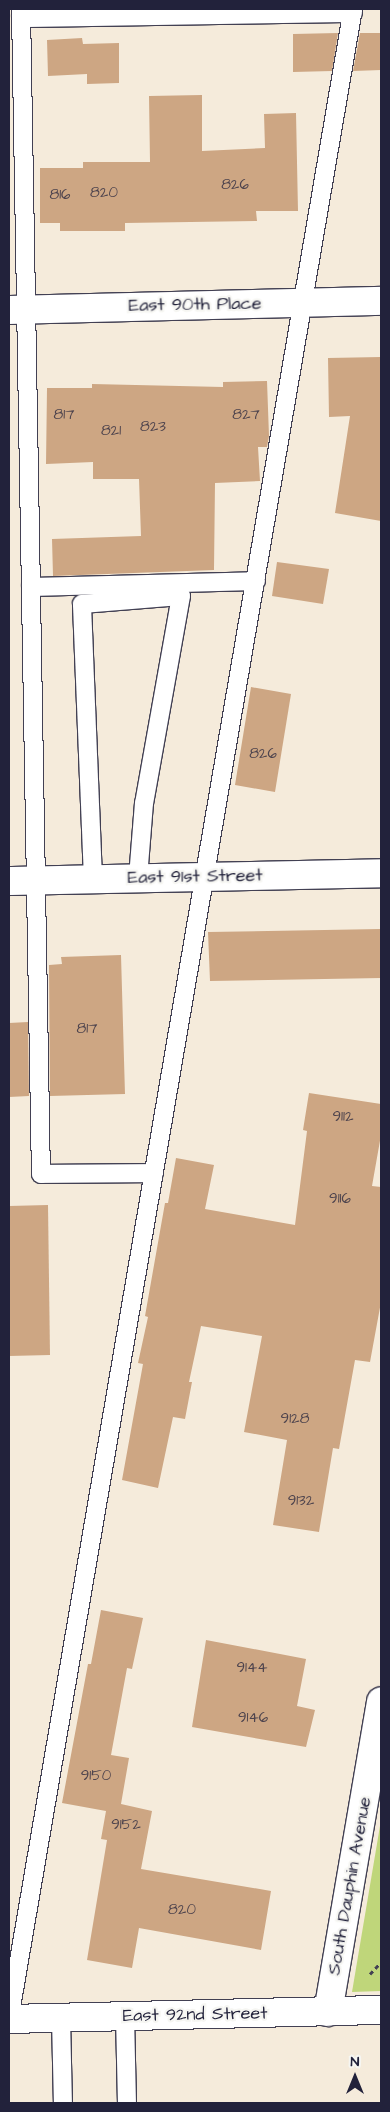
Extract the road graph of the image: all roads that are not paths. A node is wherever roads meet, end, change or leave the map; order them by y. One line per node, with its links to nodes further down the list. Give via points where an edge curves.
1 (353, 11): 2 (lane); 4 (lane)
2 (21, 13): 5 (lane)
3 (381, 301): 4 (street, East 90th Place)
4 (303, 303): 5 (street, East 90th Place); 6 (lane)
5 (17, 309): 7 (lane)
6 (256, 581): 7 (lane); 9 (lane)
7 (31, 587): 12 (lane)
8 (381, 873): 9 (street, East 91st Street)
9 (205, 876): 10 (street, East 91st Street); 14 (lane)
10 (138, 878): 11 (street, East 91st Street); 11 (lane, via 144,803 181,596 82,604)
11 (93, 879): 12 (street, East 91st Street)
12 (36, 880): 13 (street, East 91st Street); 14 (lane, via 41,1174)
13 (9, 881)
14 (154, 1173): 20 (lane)
15 (381, 1701): 17 (street, South Dauphin Avenue)
16 (381, 2010): 17 (street, East 92nd Street)
17 (328, 2012): 18 (street, East 92nd Street)
18 (125, 2016): 19 (street, East 92nd Street); 22 (lane)
19 (61, 2018): 20 (street, East 92nd Street); 21 (lane)
20 (9, 2019)
21 (63, 2103)
22 (128, 2103)

